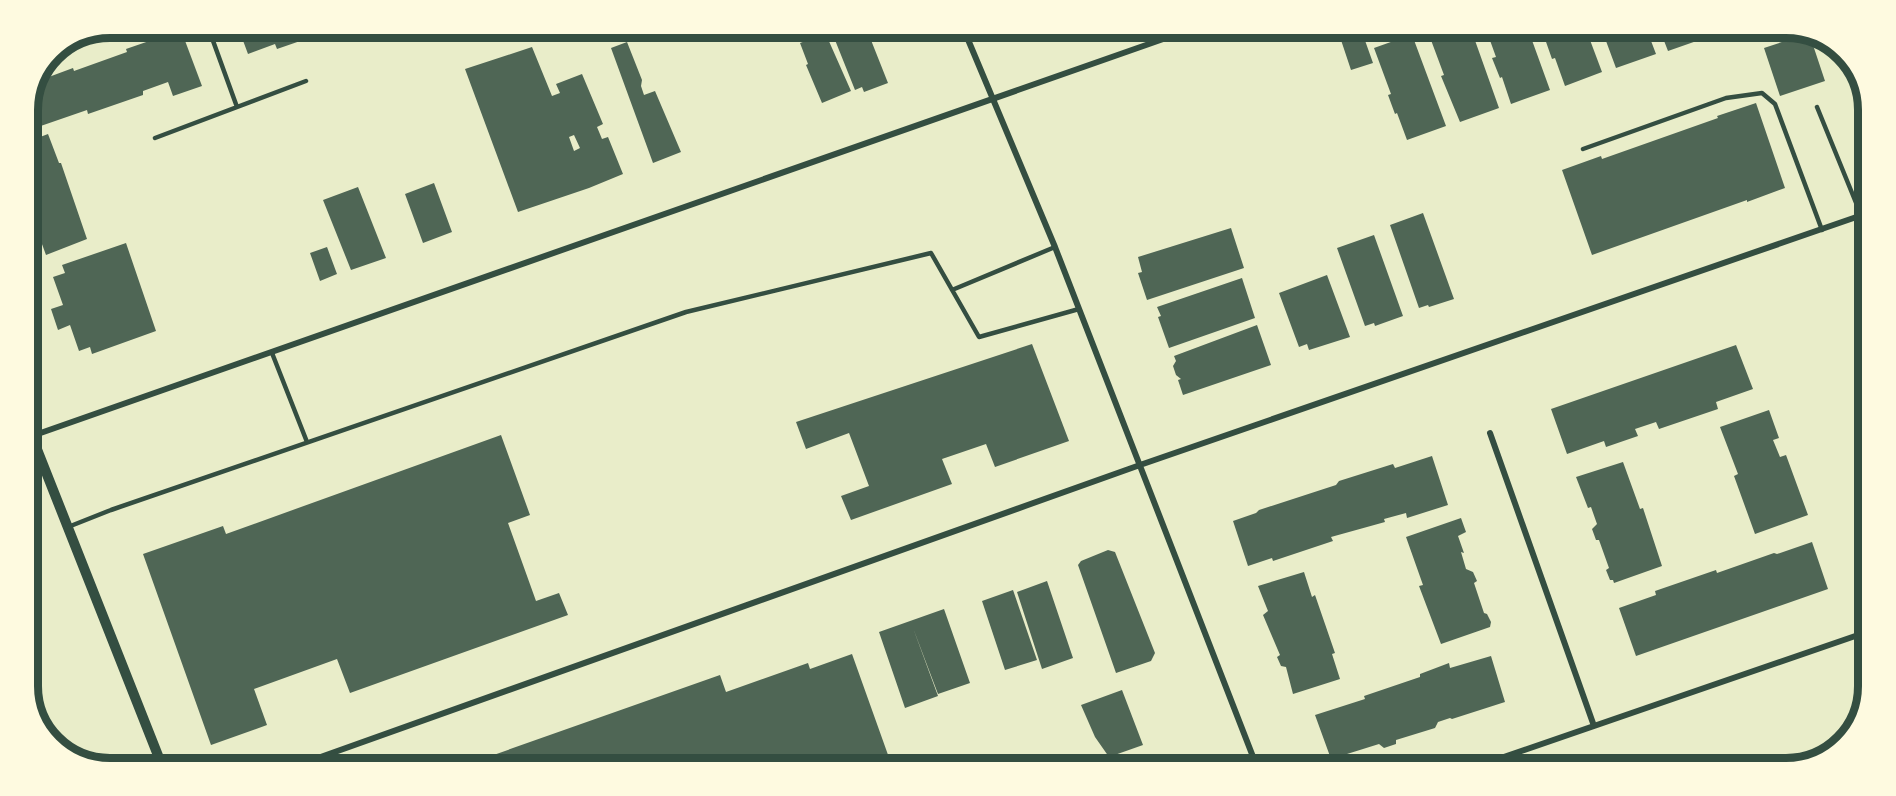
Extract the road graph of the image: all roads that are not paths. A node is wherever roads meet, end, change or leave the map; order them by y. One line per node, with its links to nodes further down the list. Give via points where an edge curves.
1 (212, 38): 6 (lane)
2 (967, 38): 5 (street)
3 (1166, 38): 5 (street)
4 (306, 81): 6 (lane)
5 (992, 100): 13 (street); 16 (street)
6 (237, 107): 8 (lane)
7 (1817, 107): 10 (lane)
8 (154, 138)
9 (1583, 149): 12 (lane, via 1726,98 1762,93 1775,104)
10 (1858, 198)
11 (1858, 217): 12 (street)
12 (1822, 230): 21 (street)
13 (1055, 247): 14 (lane); 15 (street)
14 (952, 290): 15 (lane, via 980,337); 19 (lane, via 931,253 686,312)
15 (1079, 309): 21 (street)
16 (272, 353): 18 (street); 19 (lane)
17 (1490, 433): 24 (street)
18 (38, 434)
19 (307, 442): 22 (lane)
20 (38, 451): 22 (street)
21 (1140, 465): 26 (street); 27 (street)
22 (68, 527): 25 (street)
23 (1858, 635): 24 (street)
24 (1594, 726): 28 (street)
25 (159, 758)
26 (318, 758)
27 (1254, 758)
28 (1501, 758)

